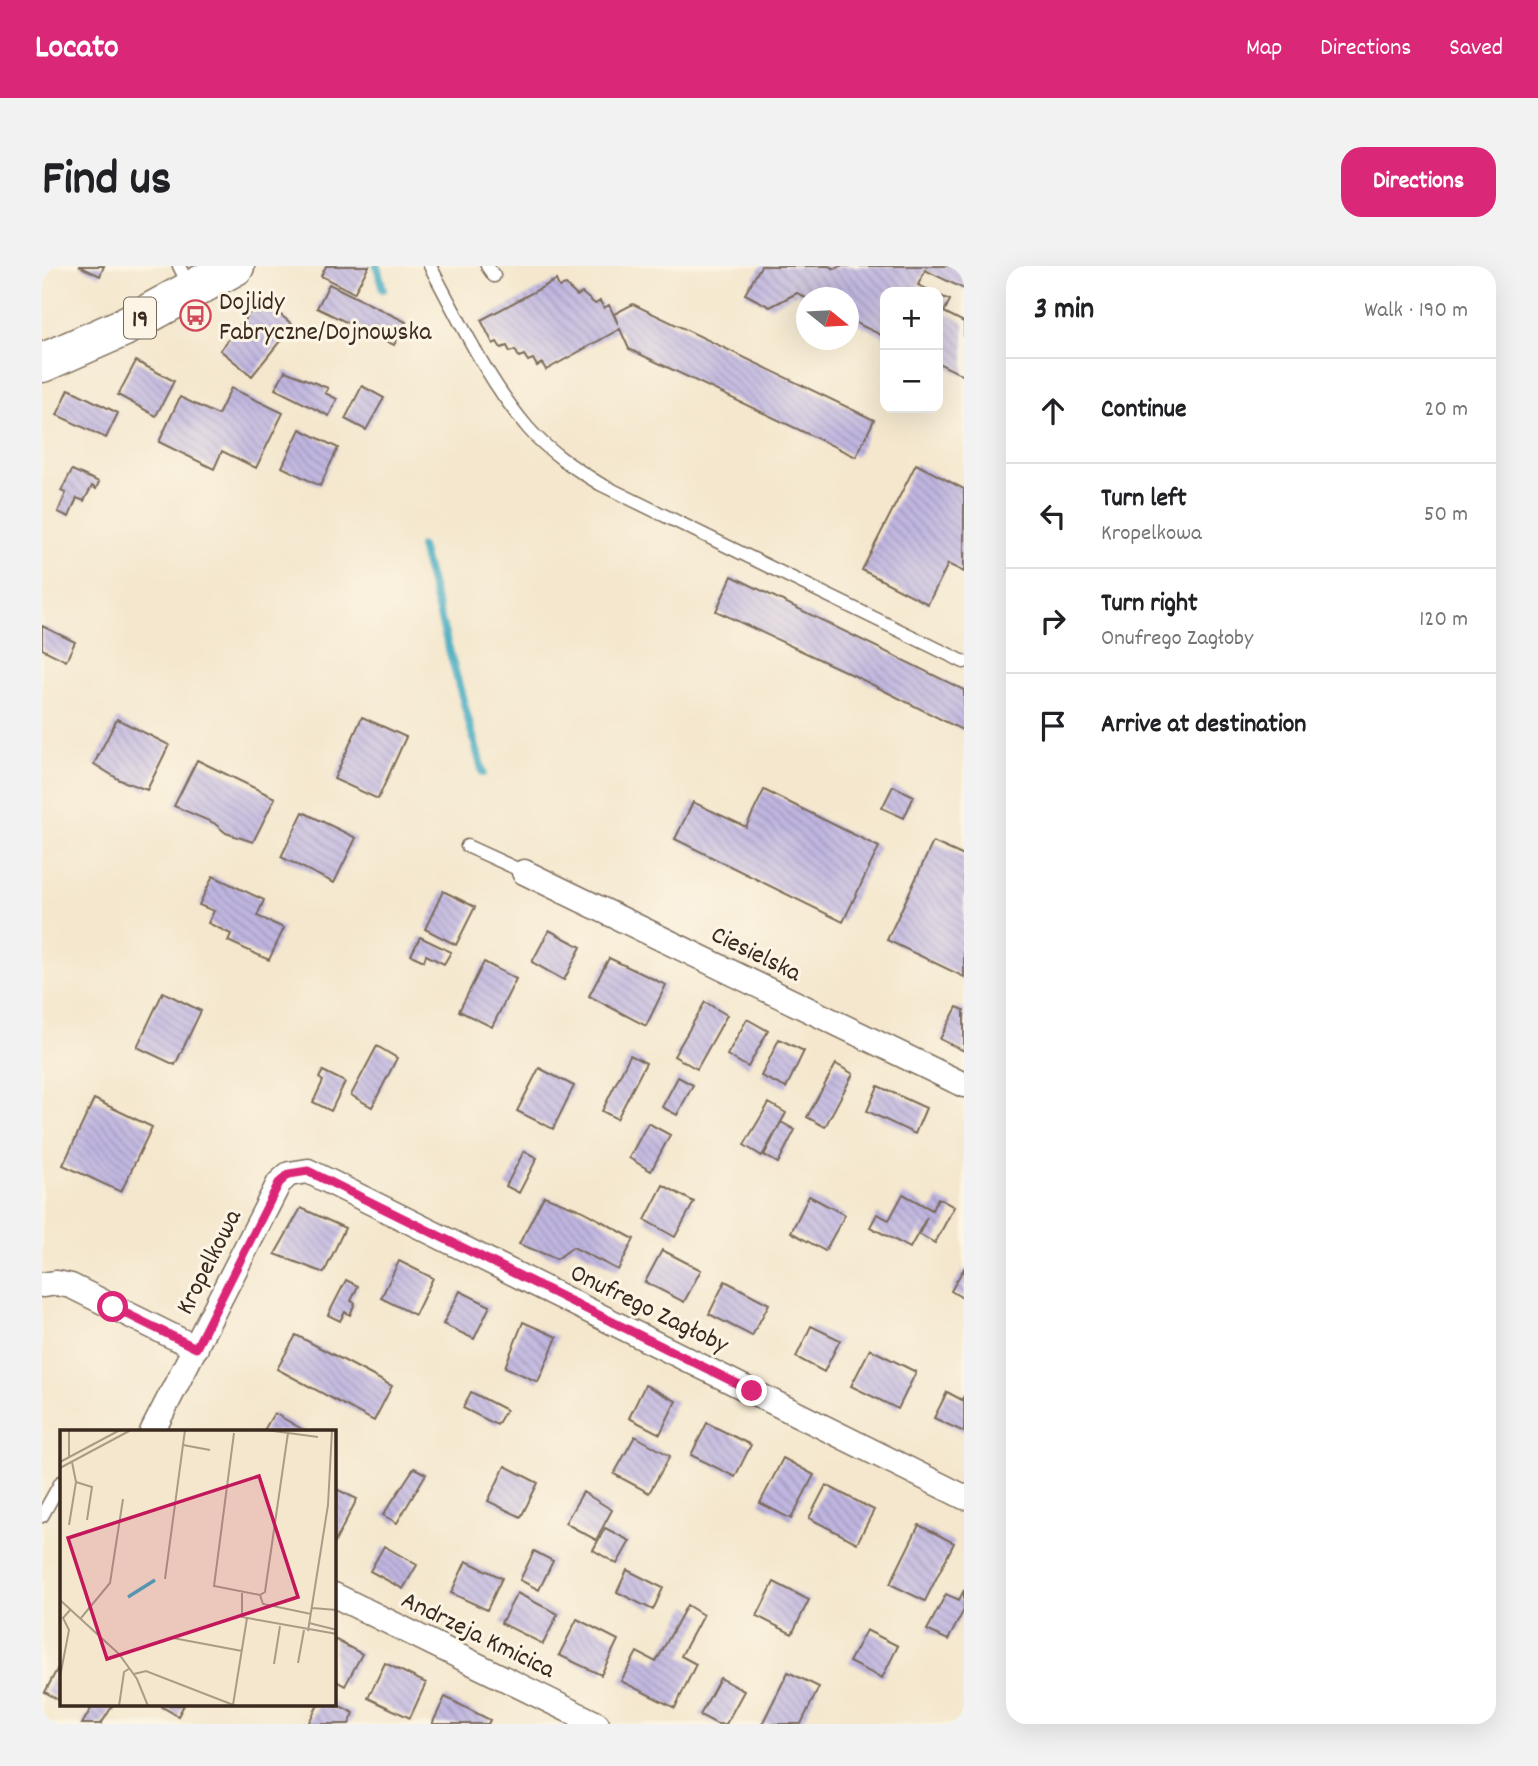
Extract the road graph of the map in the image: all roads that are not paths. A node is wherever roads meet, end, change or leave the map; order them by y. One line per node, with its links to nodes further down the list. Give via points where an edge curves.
1 (235, 266): 3 (highway, 19)
2 (430, 266): 5 (lane, via 490,375 528,428 561,460 600,484)
3 (185, 278): 4 (highway, 19, via 122,328)
4 (42, 363)
5 (964, 662)
6 (467, 846): 7 (lane)
7 (524, 872): 8 (street, Ciesielska)
8 (964, 1085)
9 (308, 1171): 11 (street, Kropelkowa, via 289,1174 279,1183); 14 (street, Onufrego Zagłoby)
10 (42, 1285): 11 (street, via 71,1286)
11 (196, 1348): 12 (street, Kropelkowa)
12 (153, 1430)
13 (60, 1484): 15 (lane)
14 (964, 1497)
15 (42, 1516)
16 (336, 1596): 17 (street, Andrzeja Kmicica)
17 (597, 1724)

